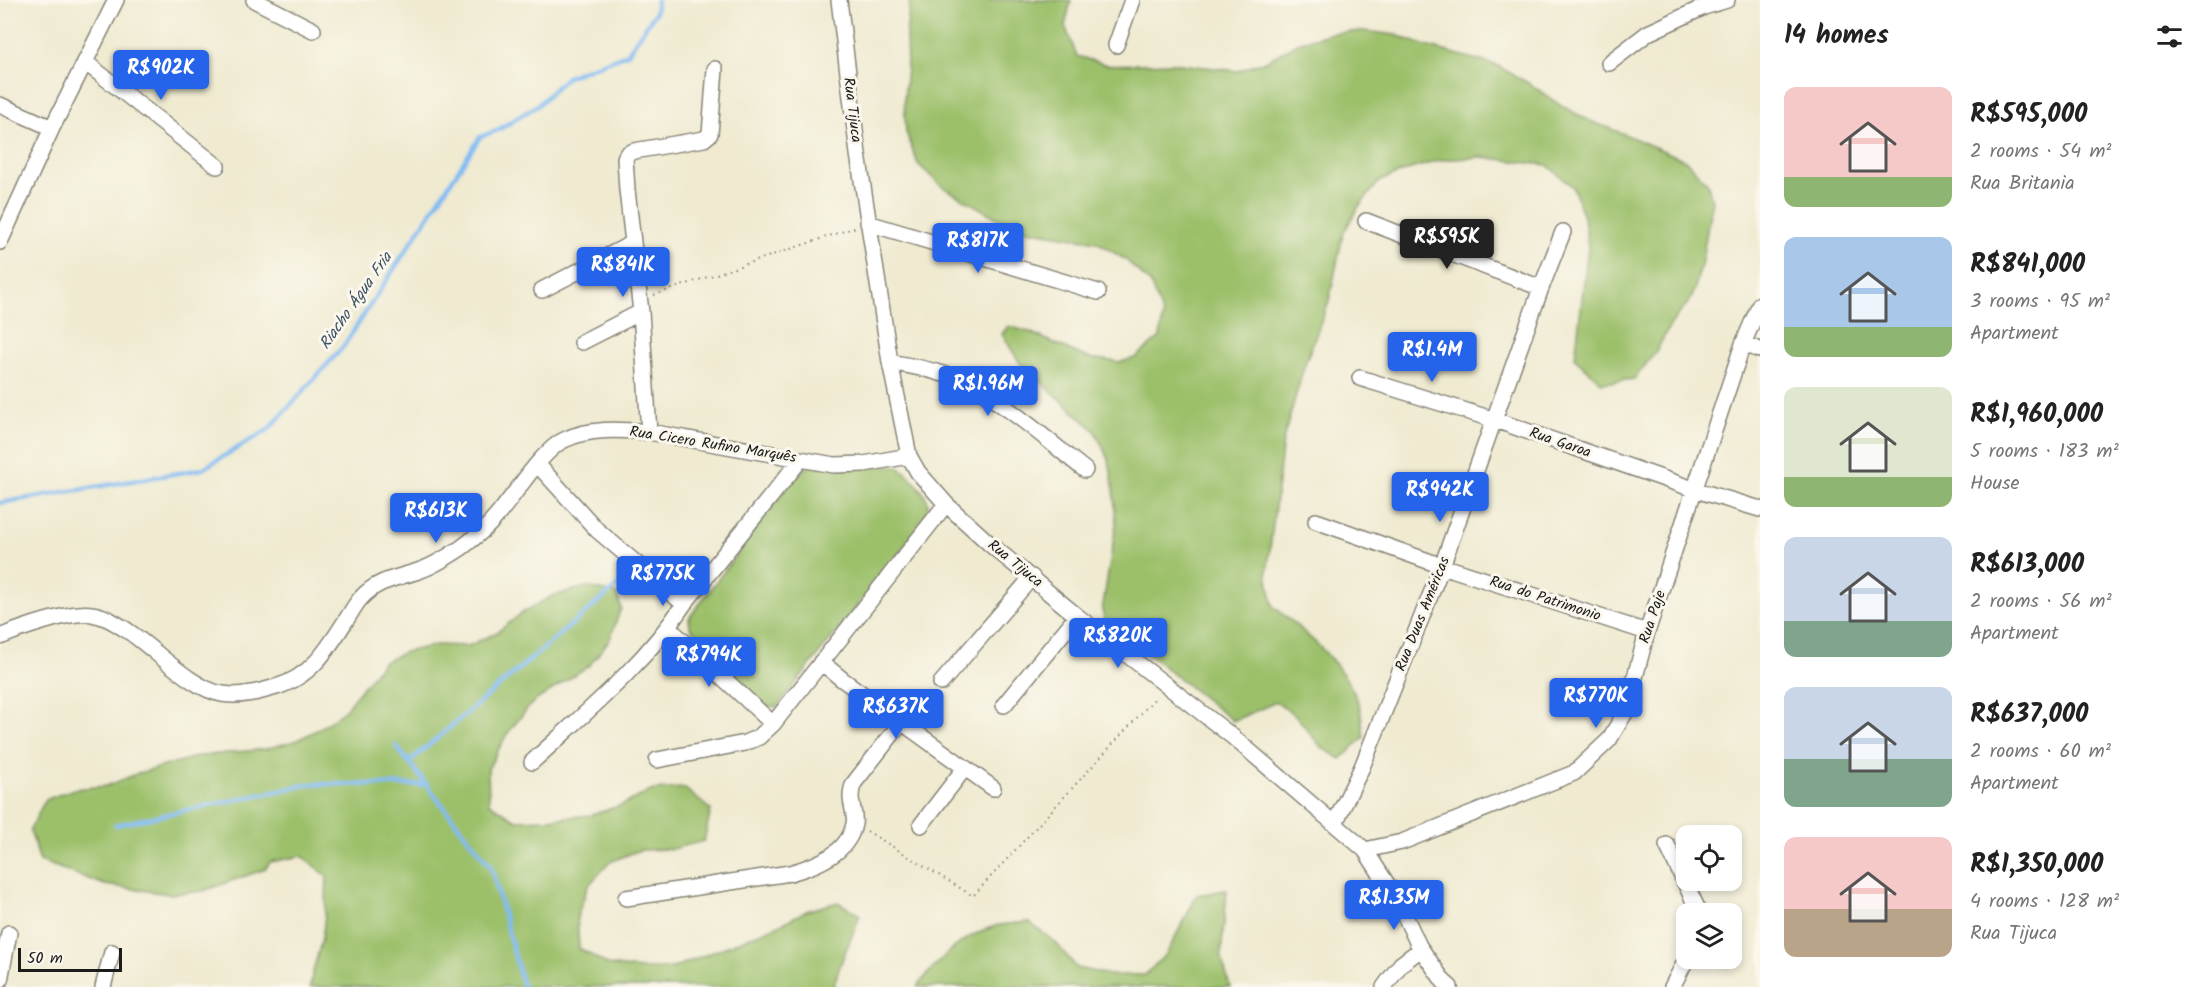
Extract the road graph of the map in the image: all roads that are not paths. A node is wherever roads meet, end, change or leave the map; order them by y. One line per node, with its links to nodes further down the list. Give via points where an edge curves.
1 (116, 0): 8 (street)
2 (254, 0): 6 (street)
3 (839, 0): 16 (street, Rua Tijuca)
4 (1132, 0): 7 (street)
5 (1727, 0): 9 (street, via 1648,33)
6 (313, 30)
7 (1116, 45)
8 (85, 62): 12 (street); 13 (street)
9 (1609, 63)
10 (715, 69): 19 (street, via 710,134 705,139 627,154 624,163)
11 (0, 105): 12 (street)
12 (52, 128): 14 (street)
13 (217, 166)
14 (7, 210): 18 (street)
15 (1366, 221): 20 (street)
16 (868, 223): 22 (street); 28 (street, Rua Tijuca)
17 (1563, 232): 20 (street, Rua Duas Américas)
18 (0, 242)
19 (633, 243): 21 (street); 24 (street)
20 (1540, 288): 30 (street, Rua Duas Américas)
21 (542, 290)
22 (1098, 292)
23 (1760, 304): 26 (street, Rua Paje)
24 (640, 306): 25 (street); 31 (street)
25 (582, 342)
26 (1743, 344): 27 (street); 36 (street, Rua Paje)
27 (1760, 350)
28 (890, 362): 32 (street, Rua Tijuca); 35 (street, via 963,382 1010,411)
29 (1360, 378): 30 (street, Rua Garoa)
30 (1495, 420): 36 (street, Rua Garoa); 40 (street, Rua Duas Américas)
31 (650, 432): 33 (street, Rua Cicero Rufino Marquês); 34 (street, Rua Cicero Rufino Marquês, via 581,434 563,440)
32 (909, 456): 33 (street, Rua Cicero Rufino Marquês, via 834,465); 37 (street, Rua Tijuca, via 928,486)
33 (801, 459): 42 (street)
34 (538, 465): 42 (street, via 597,530); 46 (street, Rua Cicero Rufino Marquês, via 494,519 462,547 423,570 388,578 374,586 360,599 318,662 291,683 238,695 210,690 124,628 90,613)
35 (1085, 470)
36 (1696, 490): 38 (street, Rua Garoa); 45 (street, Rua Paje)
37 (946, 504): 41 (street, Rua Tijuca); 47 (street)
38 (1760, 510)
39 (1316, 521): 40 (street, Rua do Patrimonio)
40 (1442, 566): 45 (street, Rua do Patrimonio); 56 (street, Rua Duas Américas, via 1362,767)
41 (1032, 577): 43 (street, Rua Tijuca); 48 (street)
42 (684, 604): 44 (street)
43 (1077, 616): 49 (street); 56 (street, Rua Tijuca, via 1233,737)
44 (669, 628): 51 (street); 53 (street)
45 (1647, 632): 59 (street, Rua Paje, via 1626,711 1609,740 1574,773 1401,842)
46 (0, 638)
47 (821, 662): 50 (street); 51 (street)
48 (941, 683)
49 (1004, 705)
50 (901, 723): 54 (street); 60 (street, via 854,783 850,795 854,824 847,839 826,860 790,873)
51 (773, 724): 52 (street, via 745,743)
52 (657, 760)
53 (532, 762)
54 (964, 769): 55 (street); 57 (street)
55 (993, 788)
56 (1335, 823): 59 (street, Rua Tijuca)
57 (921, 825)
58 (1667, 845): 61 (street)
59 (1365, 850): 63 (street, Rua Tijuca, via 1398,901)
60 (626, 898)
61 (1695, 903)
62 (9, 933): 66 (street)
63 (1421, 949): 68 (street, via 1401,964); 69 (street, Rua Tijuca)
64 (112, 952): 67 (street)
65 (1681, 969): 70 (street)
66 (0, 980)
67 (103, 987)
68 (1384, 987)
69 (1450, 987)
70 (1672, 987)

